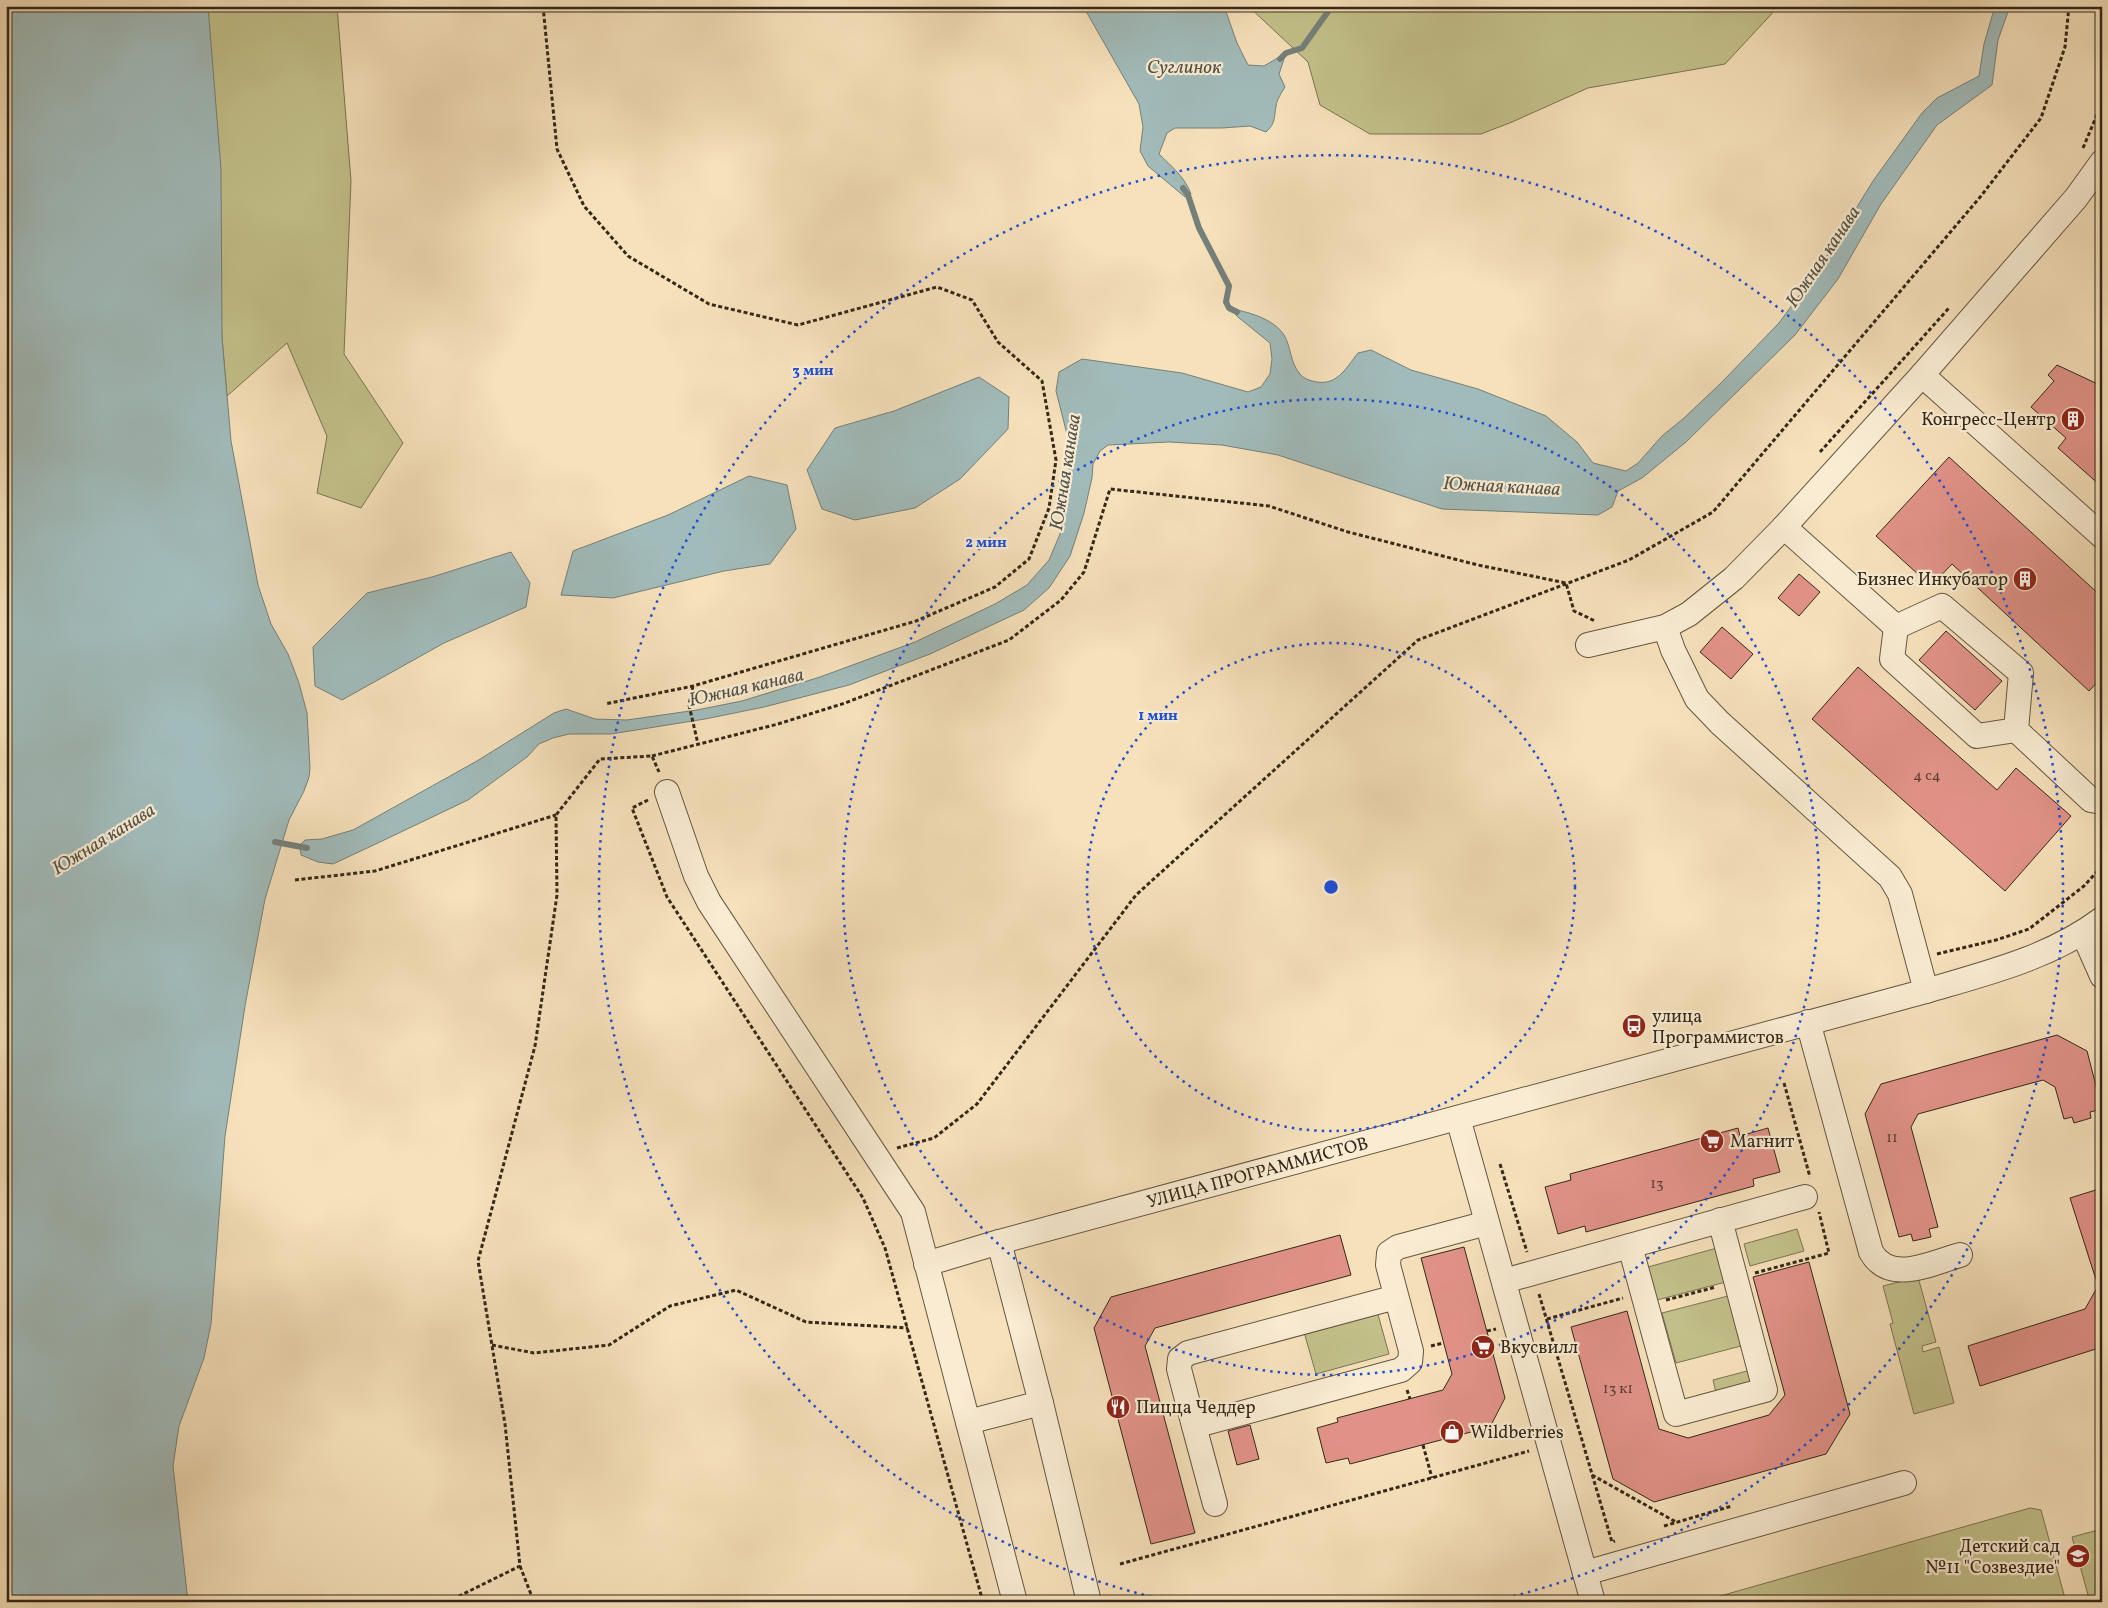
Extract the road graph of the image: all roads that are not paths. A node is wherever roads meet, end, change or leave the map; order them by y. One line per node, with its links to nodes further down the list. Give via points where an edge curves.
1 (2101, 165): 2 (street)
2 (1922, 375): 3 (street); 4 (street)
3 (1784, 527): 5 (street, via 1734,578 1690,614); 6 (street)
4 (2102, 536)
5 (1665, 627): 7 (street); 13 (street, via 1697,699 1890,877 1900,894)
6 (1896, 627): 8 (street, via 1892,659 1977,736); 8 (street, via 1942,606 2021,673)
7 (1588, 645)
8 (2016, 730): 10 (street, via 2092,800)
9 (666, 792): 22 (street, via 696,876 709,902 913,1212)
10 (2102, 802)
11 (2092, 926): 12 (street); 13 (street, УЛИЦА ПРОГРАММИСТОВ, via 2016,965)
12 (2102, 976)
13 (1926, 991): 14 (street, УЛИЦА ПРОГРАММИСТОВ)
14 (1808, 1022): 15 (street, УЛИЦА ПРОГРАММИСТОВ); 21 (street, via 1871,1252 1876,1260 1894,1270 1906,1270)
15 (1458, 1118): 18 (street); 19 (street, УЛИЦА ПРОГРАММИСТОВ)
16 (1811, 1194): 17 (street)
17 (1720, 1220): 20 (street); 20 (street, via 1765,1390 1676,1414)
18 (1487, 1223): 23 (street); 24 (street, via 1398,1247 1390,1253 1388,1265)
19 (999, 1242): 22 (street, УЛИЦА ПРОГРАММИСТОВ); 25 (street)
20 (1630, 1246): 23 (street)
21 (1960, 1255)
22 (926, 1264): 26 (street)
23 (1504, 1281): 30 (street)
24 (1396, 1297): 27 (street, via 1411,1351 1410,1362 1401,1370); 27 (street, via 1188,1353 1180,1359 1179,1369)
25 (1041, 1402): 26 (street); 32 (street)
26 (968, 1422): 31 (street)
27 (1194, 1426): 29 (street)
28 (1904, 1482): 30 (street)
29 (1215, 1504)
30 (1585, 1574): 33 (street)
31 (1016, 1602)
32 (1089, 1602)
33 (1593, 1602)

